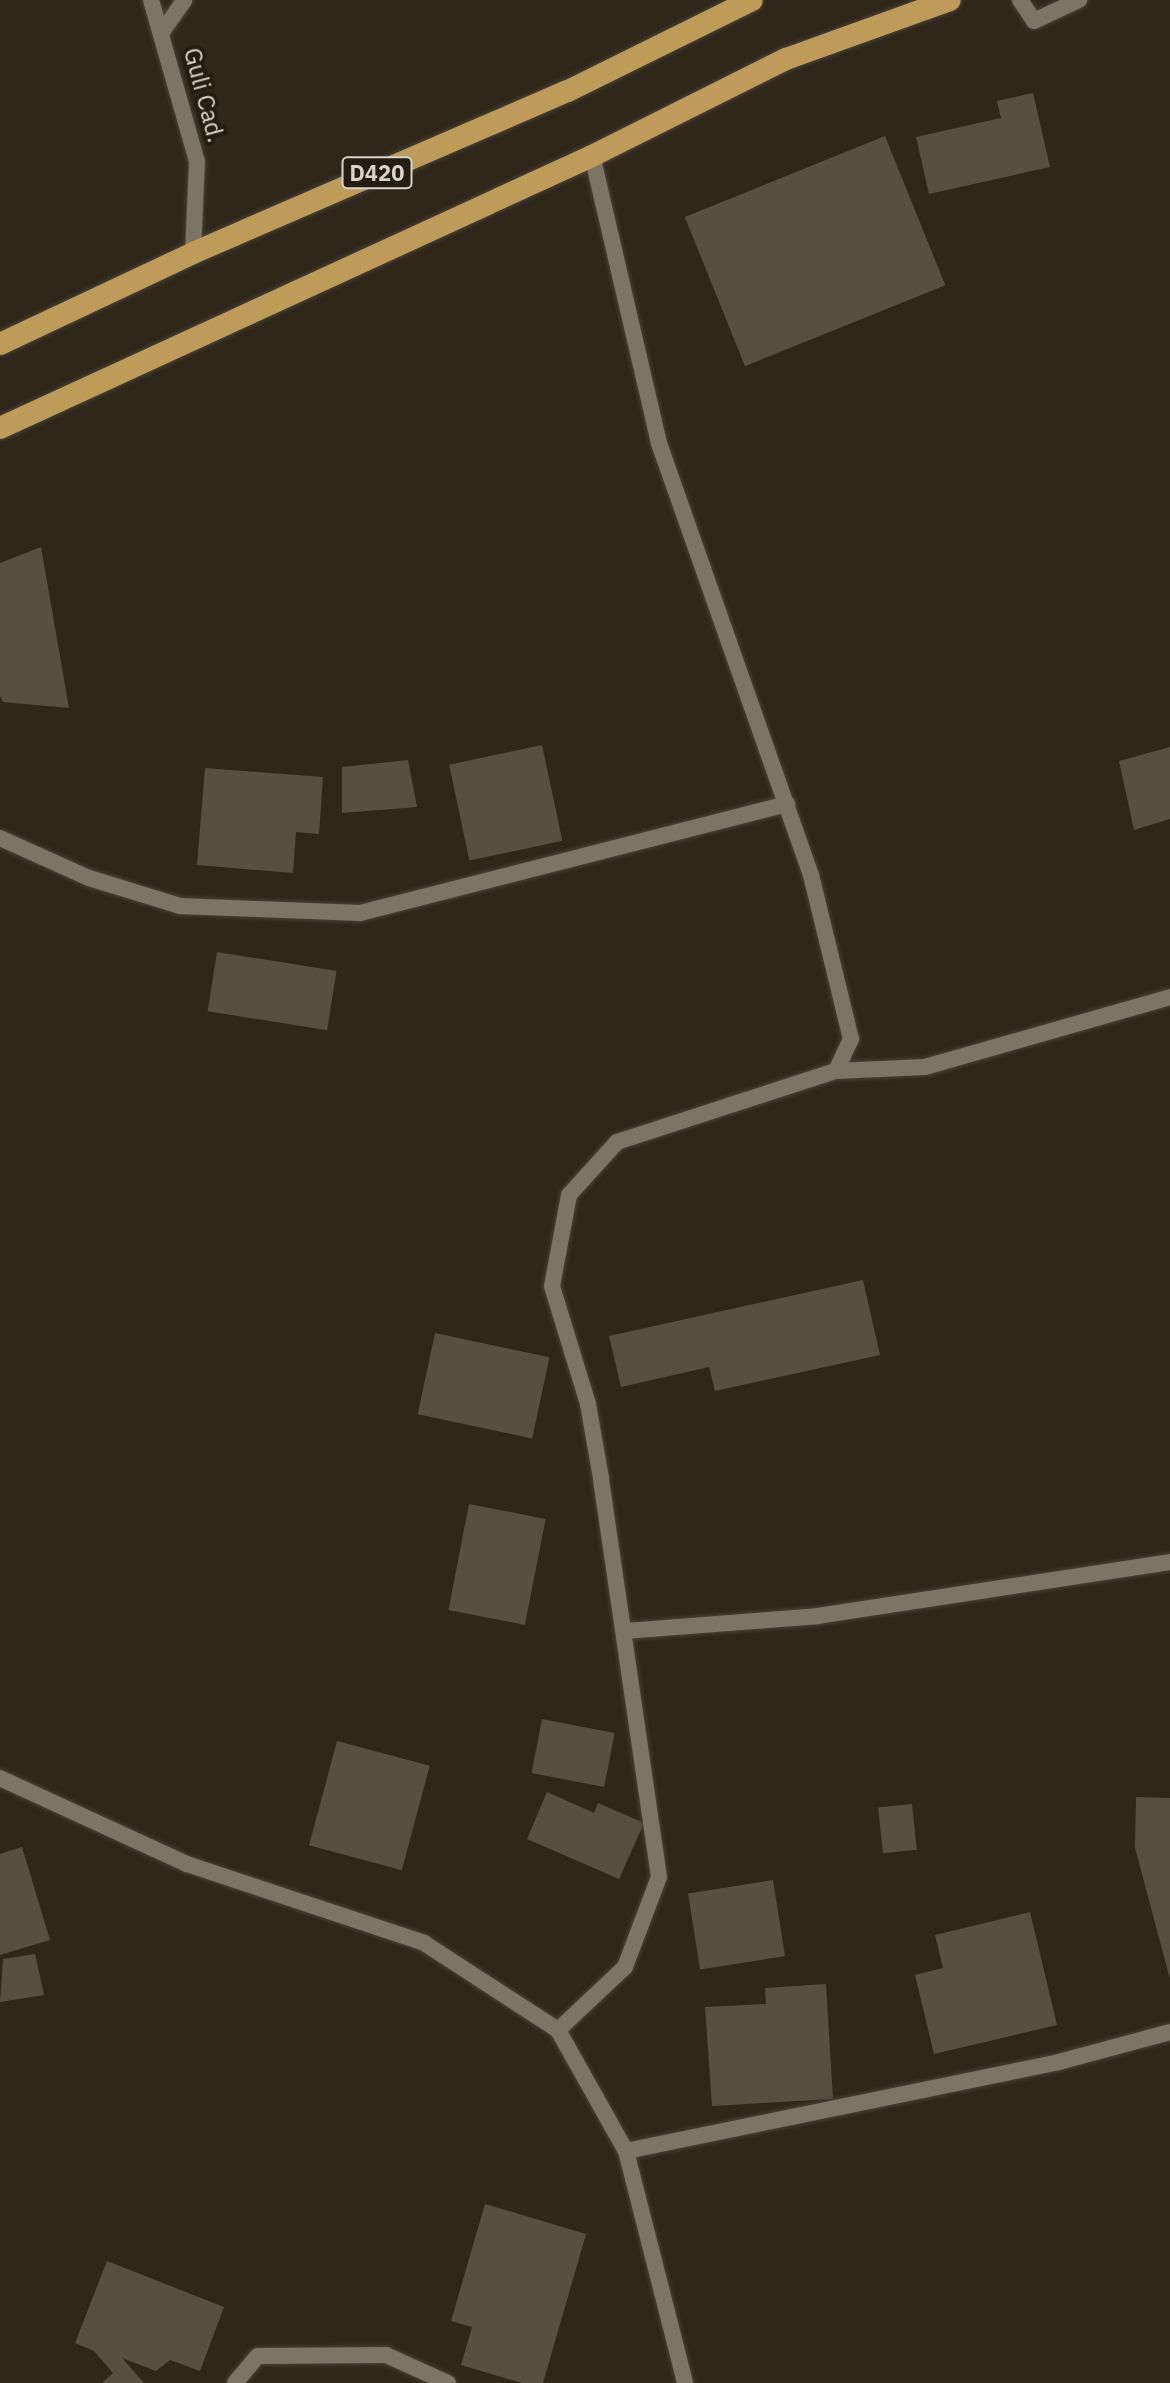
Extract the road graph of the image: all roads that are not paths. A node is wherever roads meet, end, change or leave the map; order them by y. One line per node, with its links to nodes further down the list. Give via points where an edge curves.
1 (151, 0): 7 (street, Guli Cad.)
2 (184, 0): 7 (street)
3 (752, 0): 9 (highway, D420, via 568,91)
4 (950, 0): 8 (highway, via 786,59)
5 (1020, 0): 6 (street, via 1034,21)
6 (1079, 0)
7 (162, 32): 9 (street, Guli Cad., via 197,161)
8 (592, 156): 11 (highway); 12 (street, via 659,443)
9 (193, 253): 10 (highway, D420)
10 (0, 344)
11 (0, 428)
12 (787, 804): 13 (street, via 360,913 180,906 89,878); 15 (street, via 811,875 851,1039)
13 (0, 838)
14 (1170, 997): 15 (street, via 925,1067)
15 (836, 1071): 17 (street, via 617,1142 569,1195 552,1286 588,1404)
16 (1170, 1562): 17 (street, via 818,1616)
17 (625, 1631): 19 (street, via 659,1877 625,1967)
18 (0, 1778): 19 (street, via 187,1864 424,1943)
19 (558, 2030): 21 (street)
20 (1170, 2032): 21 (street, via 1059,2062)
21 (626, 2151): 24 (street)
22 (235, 2383): 23 (street, via 258,2356 386,2355)
23 (448, 2383)
24 (685, 2383)

